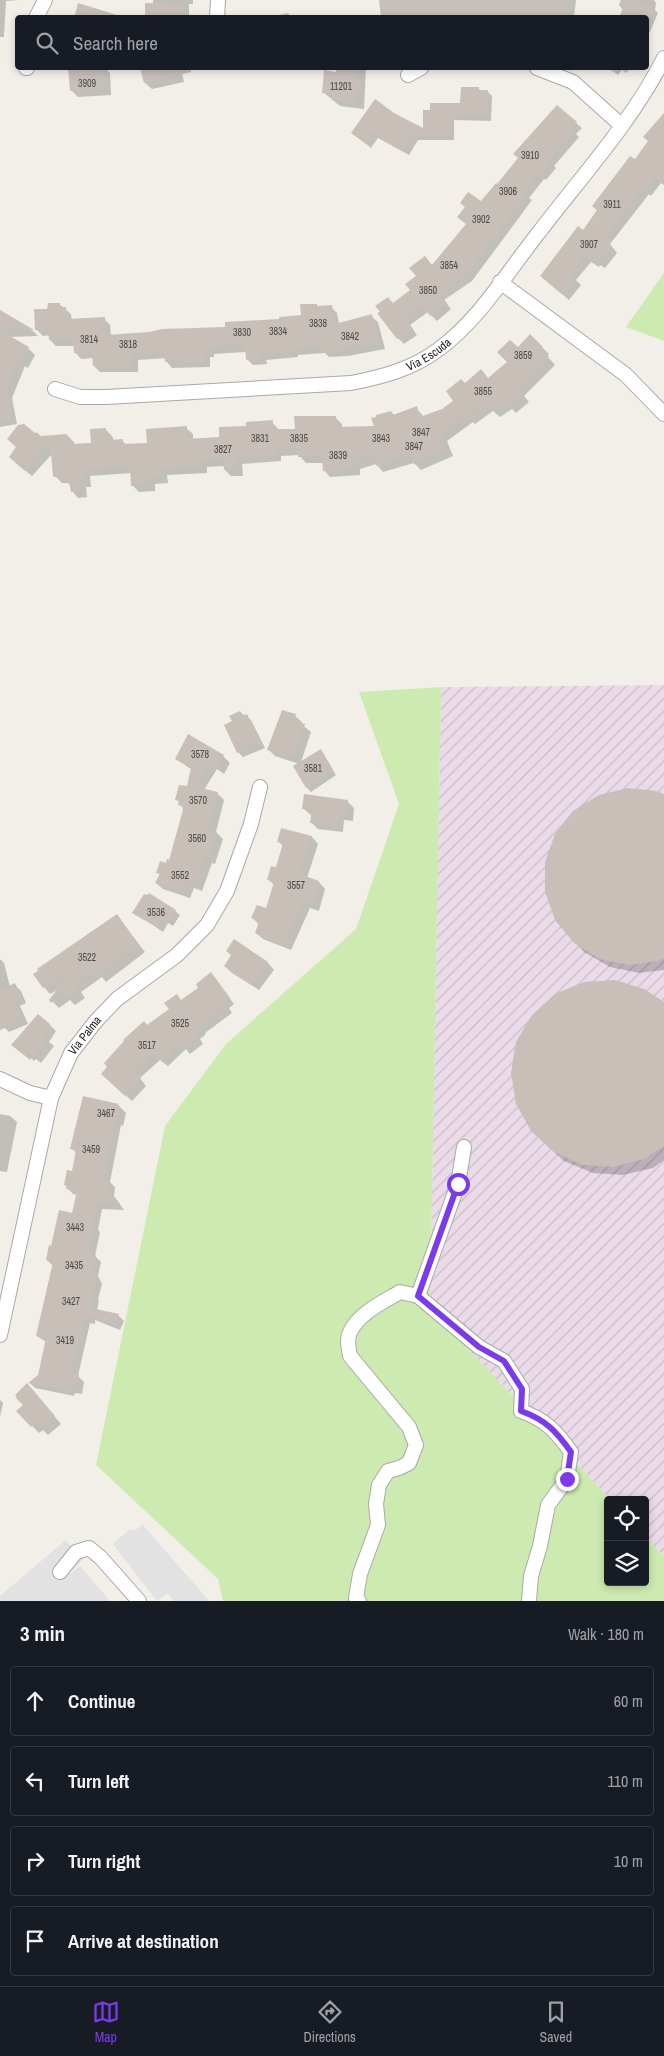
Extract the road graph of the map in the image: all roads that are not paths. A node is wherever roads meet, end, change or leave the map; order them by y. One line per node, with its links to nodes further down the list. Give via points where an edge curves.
1 (45, 0): 3 (street)
2 (218, 0): 4 (street)
3 (38, 15)
4 (217, 15)
5 (664, 58): 9 (street, Via Escuda)
6 (417, 70): 8 (street)
7 (542, 70): 9 (street, via 573,82)
8 (408, 75)
9 (621, 125): 10 (street, Via Escuda)
10 (500, 282): 11 (street, Via Escuda, via 464,328 437,351 406,368 371,379 328,385 106,397 80,397); 12 (street, via 626,374)
11 (56, 389)
12 (664, 414)
13 (260, 787): 15 (street, Via Palma, via 251,824 227,891 207,925 177,955 118,999 96,1022 71,1054)
14 (0, 1079): 15 (street, via 30,1093)
15 (51, 1098): 18 (street, Via Palma)
16 (464, 1147): 17 (street, via 458,1184)
17 (418, 1296): 21 (street, via 400,1292 368,1311 349,1333 350,1356 409,1427 416,1445 409,1462 388,1471 379,1485 376,1504 378,1525 360,1574 356,1598); 22 (street, via 479,1347 504,1361 522,1389 521,1411 538,1417 556,1432 571,1452 567,1479 548,1504 531,1576)
18 (0, 1335)
19 (60, 1572): 20 (street, via 76,1552 89,1548)
20 (139, 1601)
21 (359, 1601)
22 (529, 1601)

